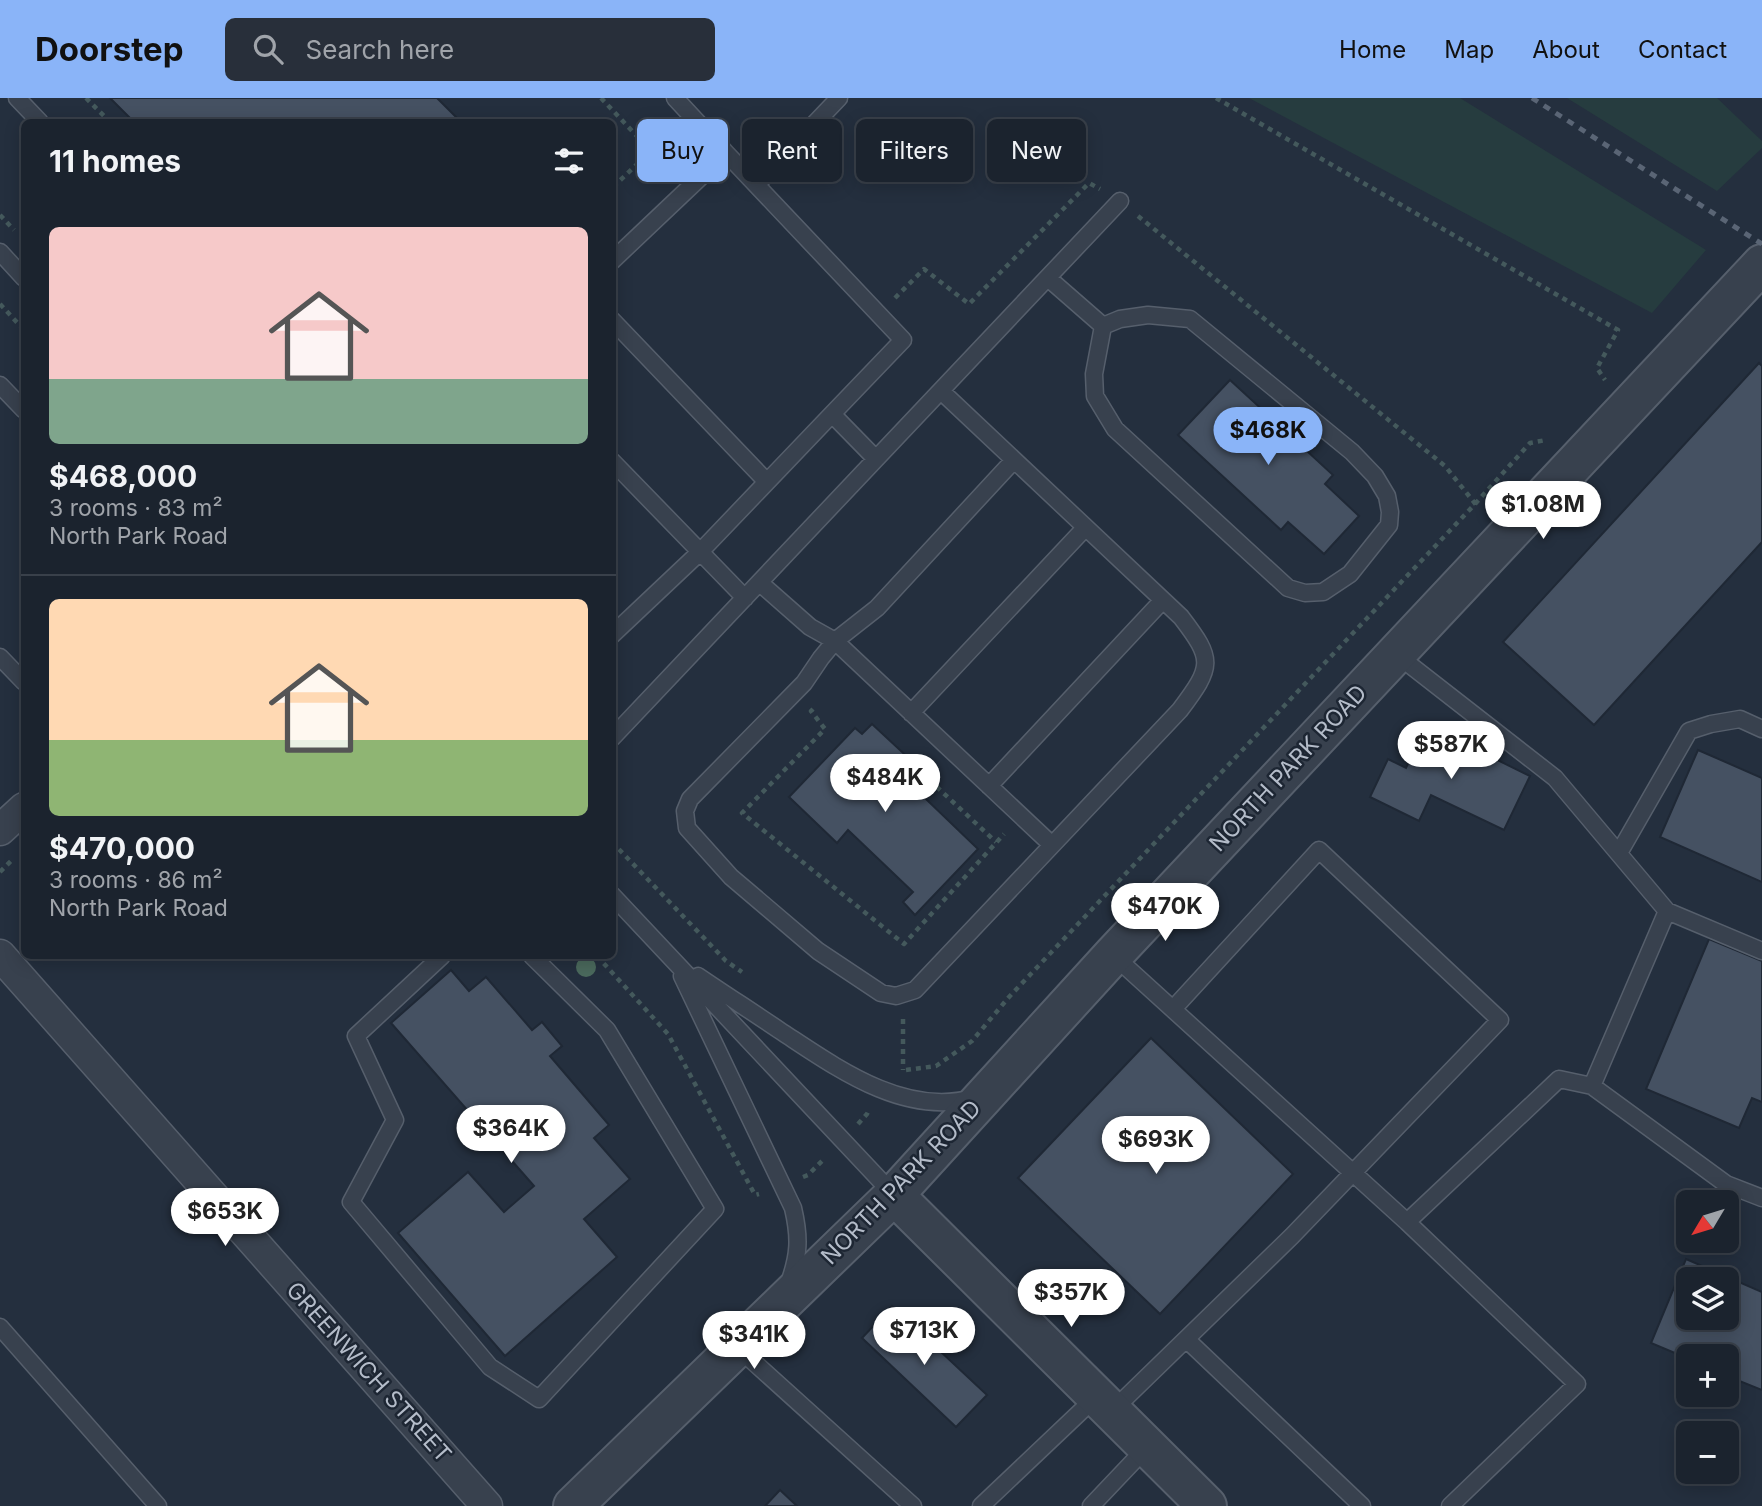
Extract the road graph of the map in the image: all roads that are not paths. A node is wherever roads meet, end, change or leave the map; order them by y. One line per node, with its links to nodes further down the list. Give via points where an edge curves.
1 (17, 98): 4 (lane)
2 (675, 98): 5 (lane)
3 (839, 98): 8 (lane)
4 (37, 119)
5 (694, 119)
6 (728, 155): 8 (lane)
7 (695, 182): 11 (lane)
8 (757, 184): 20 (lane, via 903,340)
9 (1120, 201): 14 (lane)
10 (0, 252): 13 (lane)
11 (616, 257)
12 (1762, 264): 32 (street, NORTH PARK ROAD)
13 (21, 275)
14 (1048, 278): 16 (lane); 18 (lane)
15 (616, 324): 24 (lane)
16 (1103, 326): 16 (lane, via 1148,315 1190,319 1375,475 1387,496 1389,526 1350,574 1323,592 1288,588 1115,429 1095,396)
17 (0, 385): 19 (lane)
18 (941, 391): 21 (lane); 22 (lane)
19 (21, 407)
20 (832, 414): 21 (lane); 24 (lane)
21 (876, 459): 27 (lane)
22 (1014, 460): 25 (lane); 31 (lane, via 877,608)
23 (616, 465): 26 (lane)
24 (767, 482): 26 (lane)
25 (1085, 528): 29 (lane); 35 (lane)
26 (700, 552): 28 (lane); 30 (lane)
27 (760, 583): 28 (lane); 31 (lane, via 810,627)
28 (744, 598): 37 (lane)
29 (1163, 600): 38 (lane); 41 (lane, via 1201,643 1206,663 1198,685 1180,710)
30 (616, 631)
31 (835, 641): 35 (lane); 41 (lane, via 804,683 690,799 685,811 687,828 731,877 818,951 881,993 896,996 915,990)
32 (1396, 654): 42 (lane, via 1555,778); 47 (street, NORTH PARK ROAD)
33 (0, 657): 34 (lane)
34 (21, 679)
35 (911, 713): 38 (lane)
36 (1762, 729): 42 (lane, via 1740,719 1689,731)
37 (616, 734)
38 (989, 786): 41 (lane)
39 (21, 811): 40 (street)
40 (0, 830)
41 (1052, 845)
42 (1619, 853): 44 (lane)
43 (616, 899): 50 (lane)
44 (1667, 911): 45 (lane); 52 (lane)
45 (1762, 951)
46 (0, 955): 65 (street, GREENWICH STREET)
47 (1113, 955): 51 (lane); 53 (street, NORTH PARK ROAD)
48 (439, 959): 49 (lane, via 356,1037 395,1120 351,1202 491,1367 539,1399 715,1209 607,1030)
49 (535, 959)
50 (675, 961): 53 (lane, via 825,1060 872,1085 934,1102); 55 (lane); 58 (lane, via 793,1208 800,1234 796,1265)
51 (1173, 1009): 54 (lane); 54 (lane, via 1319,850 1500,1020)
52 (1592, 1086): 56 (lane, via 1726,1184); 57 (lane, via 1559,1079)
53 (986, 1095): 55 (street, NORTH PARK ROAD)
54 (1354, 1172): 57 (lane); 60 (lane)
55 (894, 1195): 58 (street, NORTH PARK ROAD); 62 (street)
56 (1762, 1198)
57 (1407, 1222): 72 (lane, via 1577,1384)
58 (781, 1304): 61 (street, NORTH PARK ROAD)
59 (0, 1327): 64 (lane)
60 (1186, 1339): 62 (lane); 71 (lane)
61 (737, 1347): 66 (street, NORTH PARK ROAD); 67 (lane)
62 (1104, 1404): 63 (street); 68 (lane)
63 (1147, 1447): 69 (lane); 70 (street)
64 (158, 1506)
65 (487, 1506)
66 (573, 1506)
67 (913, 1506)
68 (981, 1506)
69 (1091, 1506)
70 (1207, 1506)
71 (1362, 1506)
72 (1450, 1506)

